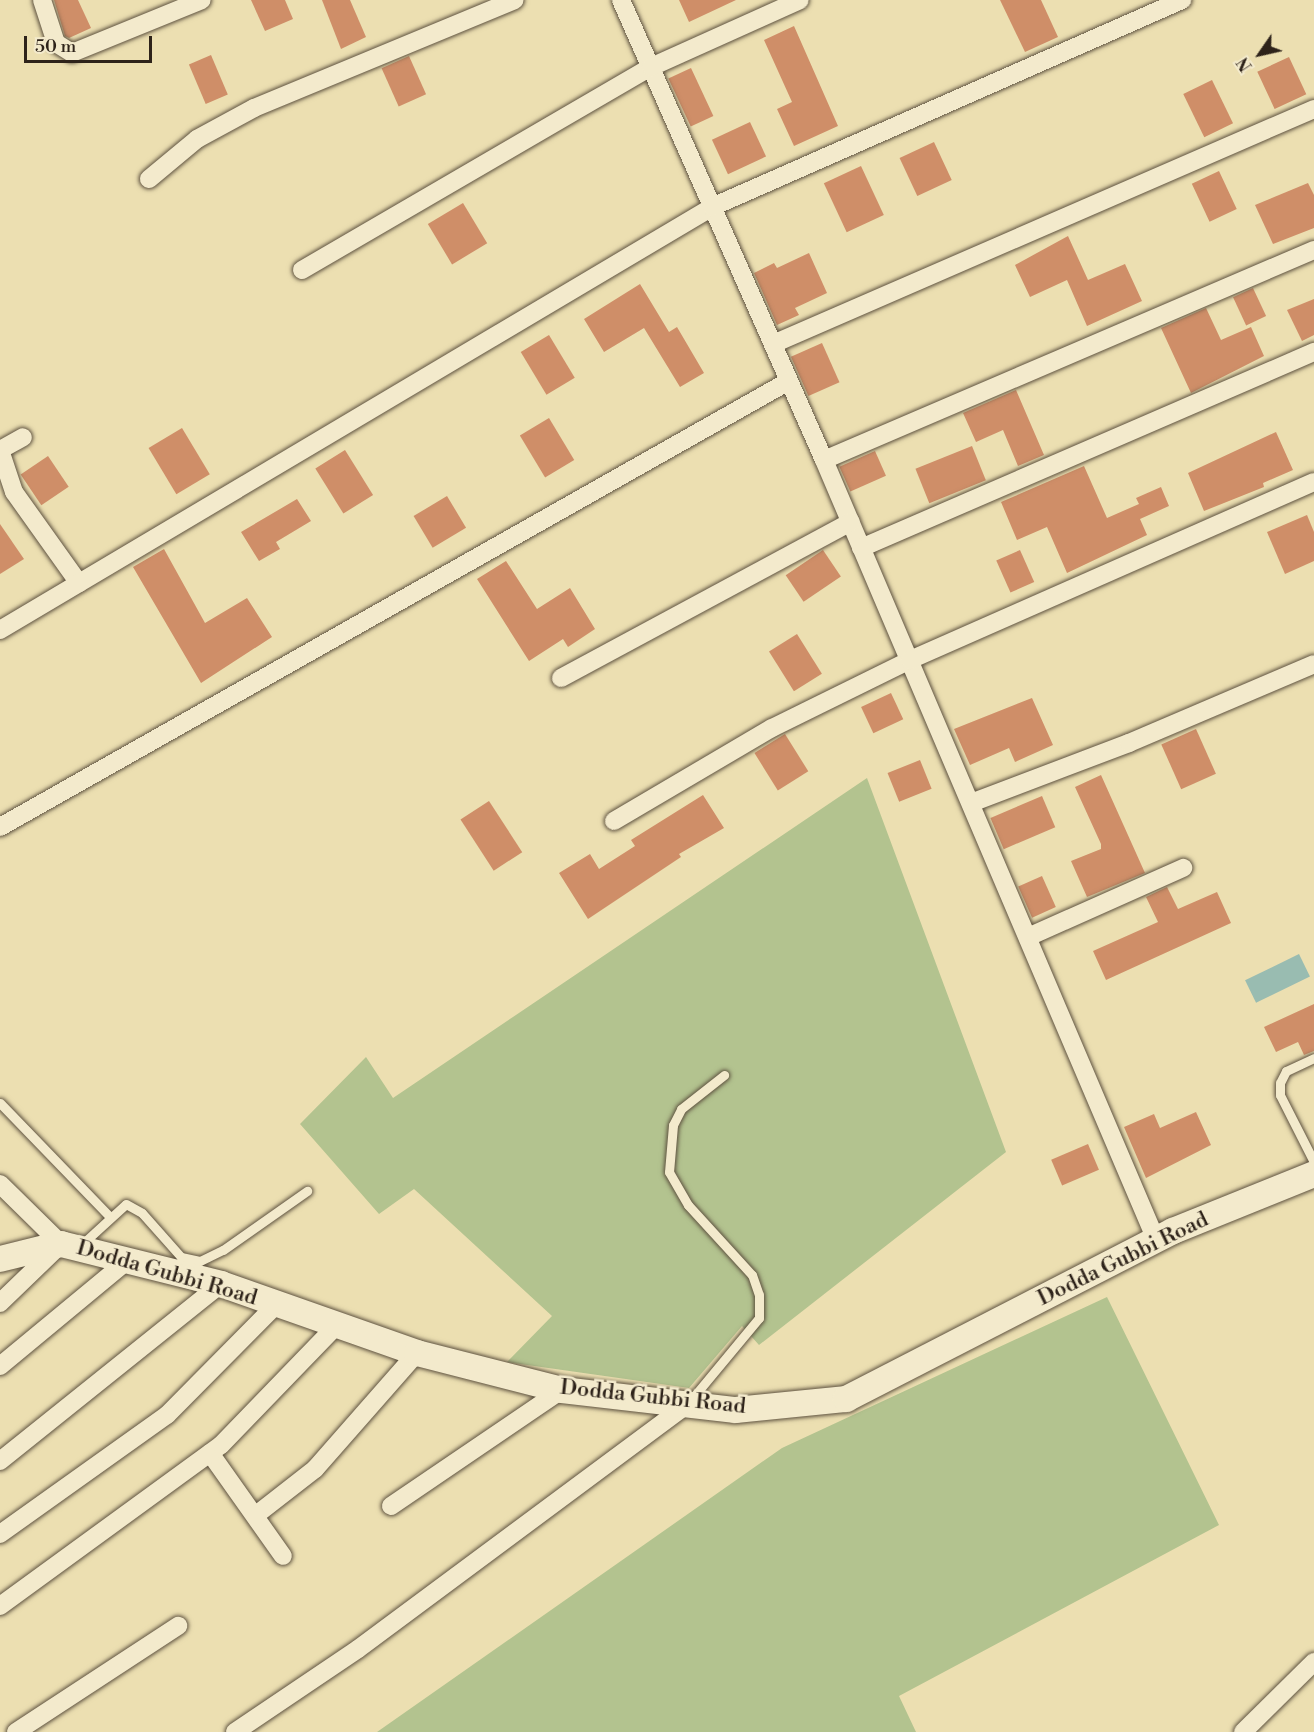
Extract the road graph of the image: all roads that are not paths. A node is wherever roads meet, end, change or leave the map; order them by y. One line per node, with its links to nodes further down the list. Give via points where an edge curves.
1 (42, 0): 2 (street, via 56,43 72,53)
2 (202, 0)
3 (515, 0): 9 (street, via 254,108 197,139)
4 (621, 0): 7 (street)
5 (800, 0): 7 (street)
6 (1182, 0): 10 (street)
7 (651, 67): 10 (street); 12 (street)
8 (1314, 109): 13 (street)
9 (149, 179)
10 (712, 207): 13 (street); 22 (street)
11 (1314, 250): 18 (street)
12 (302, 270)
13 (773, 344): 15 (street)
14 (1314, 352): 21 (street)
15 (789, 381): 18 (street); 29 (street)
16 (23, 436): 17 (street)
17 (0, 450): 22 (street, via 14,492)
18 (824, 460): 20 (street)
19 (1314, 482): 24 (street)
20 (851, 522): 21 (street); 26 (street)
21 (861, 548): 24 (street)
22 (79, 583): 23 (street)
23 (0, 630)
24 (910, 660): 27 (street); 28 (street, via 772,728)
25 (1314, 664): 27 (street, via 1129,743)
26 (561, 678)
27 (971, 803): 31 (street)
28 (614, 821)
29 (0, 827)
30 (1183, 868): 31 (street)
31 (1028, 937): 40 (street)
32 (1314, 1058): 35 (lane, via 1286,1071 1280,1083 1280,1095)
33 (724, 1075): 51 (lane, via 681,1109 673,1125 669,1172 688,1205 752,1275 759,1295 759,1318)
34 (0, 1103): 39 (lane)
35 (1314, 1162)
36 (1314, 1174): 40 (main road, Dodda Gubbi Road)
37 (0, 1184): 41 (street)
38 (308, 1191): 39 (lane, via 200,1261 181,1257 134,1206 126,1203)
39 (110, 1217): 41 (lane)
40 (1156, 1240): 51 (main road, Dodda Gubbi Road, via 846,1399 736,1410)
41 (70, 1246): 42 (main road, Dodda Gubbi Road); 43 (main road, Dodda Gubbi Road); 45 (street)
42 (0, 1259)
43 (128, 1260): 44 (main road, Dodda Gubbi Road); 49 (street)
44 (221, 1284): 46 (main road, Dodda Gubbi Road); 53 (street)
45 (0, 1303)
46 (277, 1304): 47 (main road, Dodda Gubbi Road); 56 (street, via 167,1415)
47 (338, 1324): 48 (main road, Dodda Gubbi Road); 52 (street)
48 (417, 1353): 50 (main road, Dodda Gubbi Road); 55 (street, via 315,1469)
49 (0, 1366)
50 (562, 1390): 51 (main road, Dodda Gubbi Road); 54 (street)
51 (689, 1403): 62 (street, via 358,1649)
52 (210, 1454): 55 (street); 58 (street)
53 (0, 1461)
54 (391, 1506)
55 (256, 1515): 57 (street)
56 (0, 1534)
57 (283, 1556)
58 (0, 1606)
59 (178, 1626): 61 (street)
60 (1314, 1662): 63 (street)
61 (16, 1732)
62 (235, 1732)
63 (1243, 1732)

